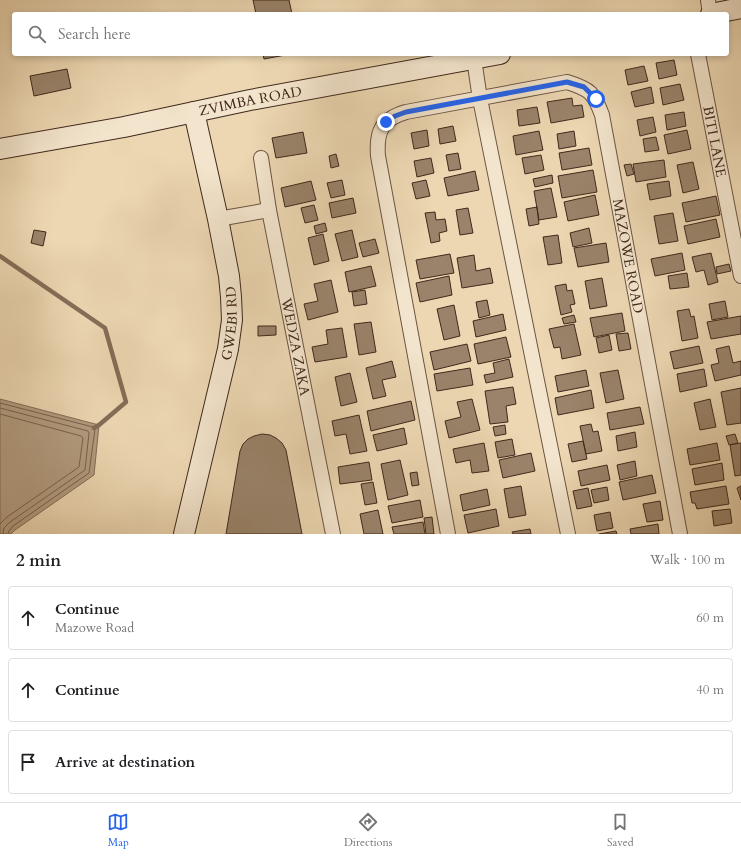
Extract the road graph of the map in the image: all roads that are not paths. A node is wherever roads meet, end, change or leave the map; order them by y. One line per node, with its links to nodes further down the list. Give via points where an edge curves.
1 (708, 0): 3 (street)
2 (741, 8): 4 (street)
3 (710, 12)
4 (720, 12)
5 (490, 56): 7 (street, ZVIMBA ROAD)
6 (698, 56): 14 (street, BITI LANE)
7 (474, 59): 8 (street); 9 (street, ZVIMBA ROAD)
8 (480, 99): 17 (street, MAZOWE ROAD, via 395,116 386,122 378,133 377,145); 18 (street); 19 (street, MAZOWE ROAD, via 567,82 584,87 596,99 602,115)
9 (194, 112): 10 (street, ZVIMBA ROAD); 13 (street, GWEBI RD)
10 (0, 150)
11 (261, 158): 12 (street, WEDZA ZAKA)
12 (269, 210): 13 (street); 16 (street, WEDZA ZAKA)
13 (218, 219): 15 (street, GWEBI RD, via 229,276 232,320 228,349)
14 (741, 276)
15 (184, 534)
16 (333, 534)
17 (448, 534)
18 (568, 534)
19 (680, 534)

